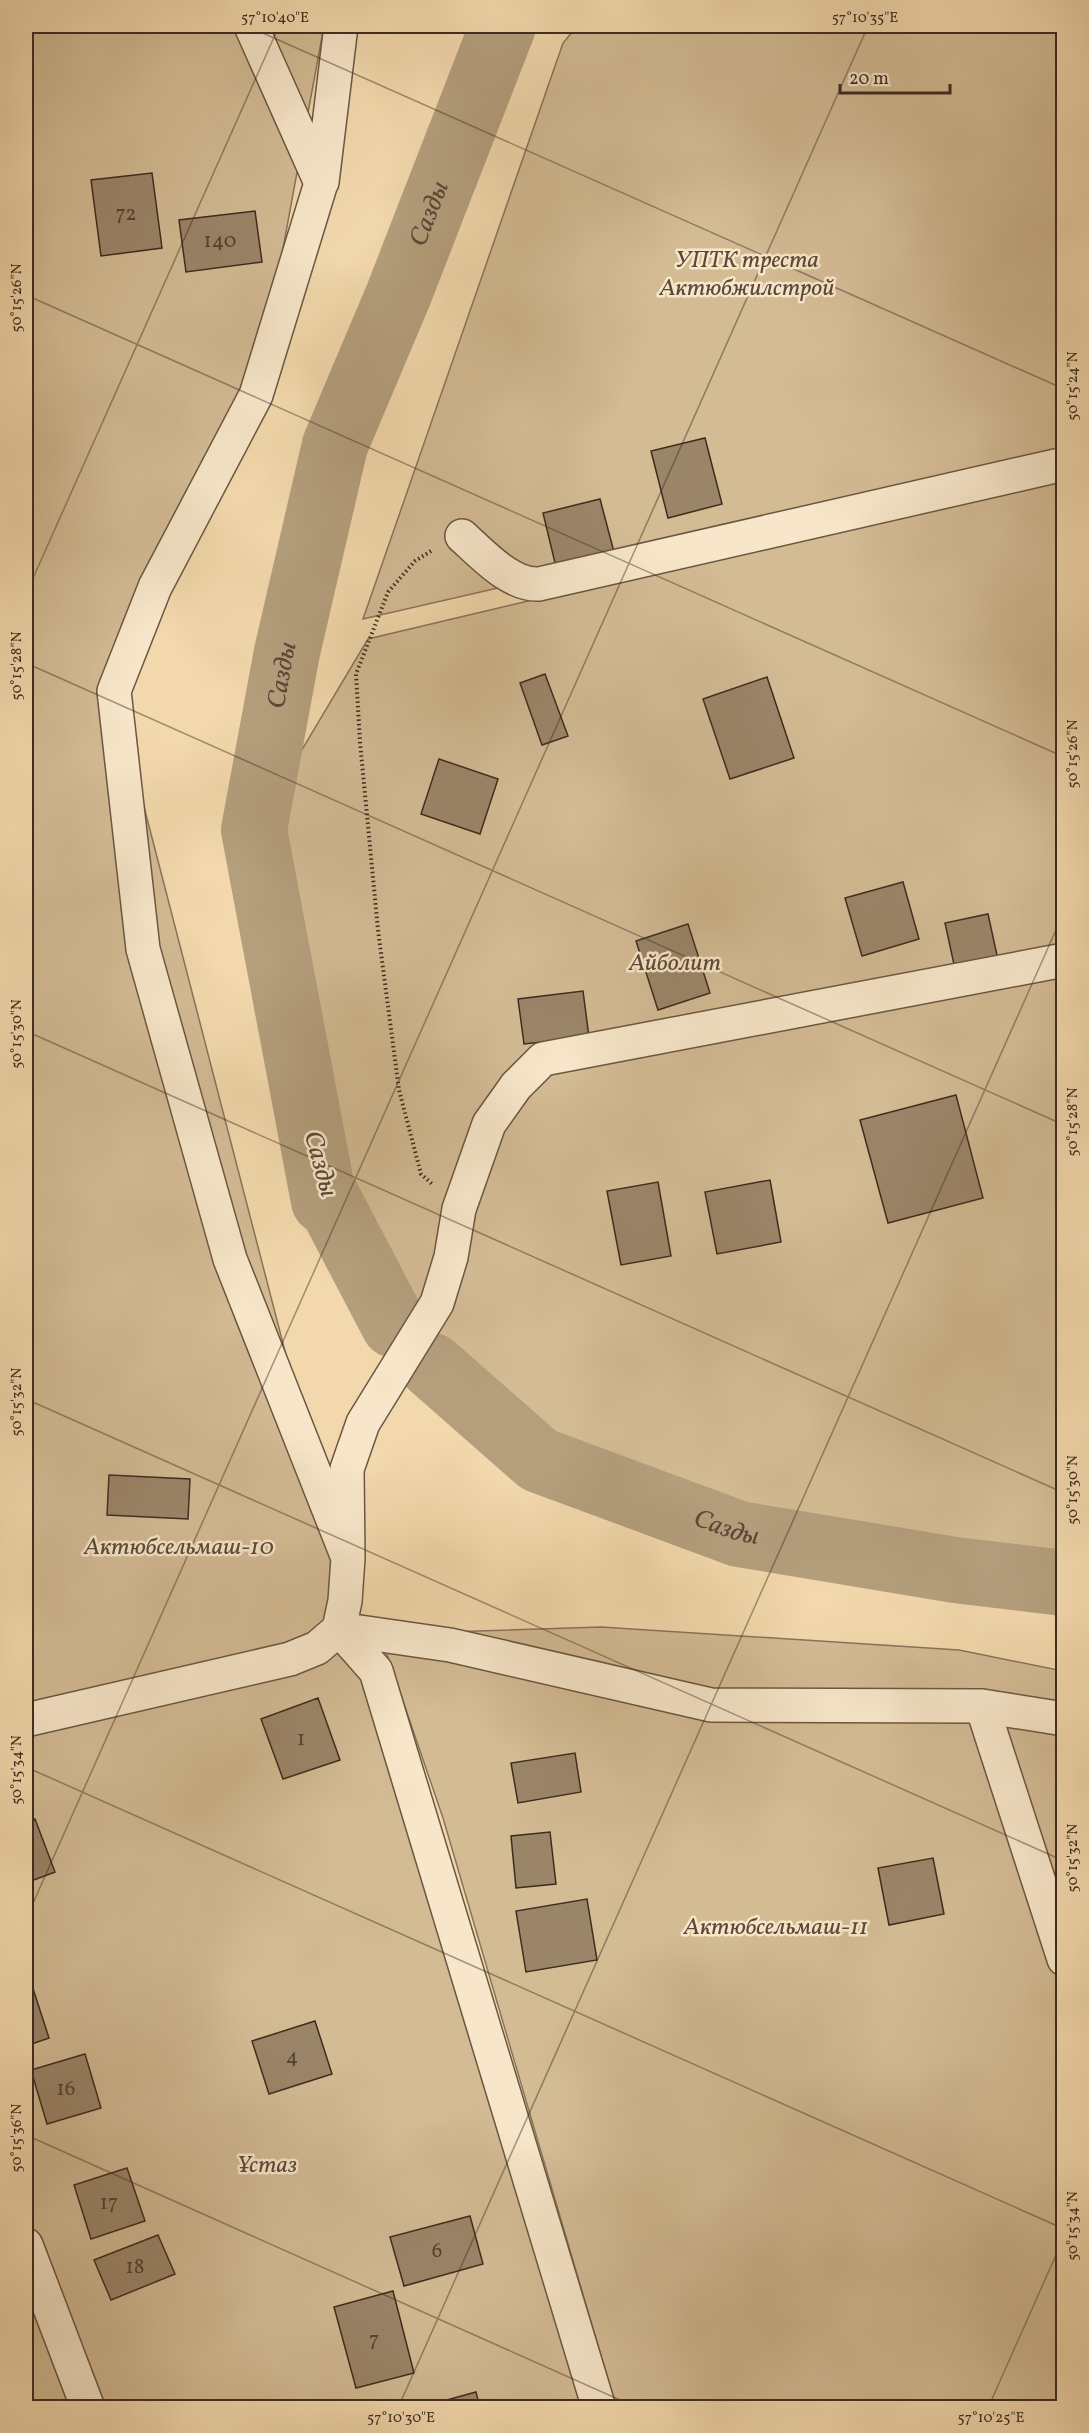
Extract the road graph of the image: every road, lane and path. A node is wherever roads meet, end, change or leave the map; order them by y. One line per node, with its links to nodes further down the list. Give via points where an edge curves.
1 (251, 26): 3 (lane)
2 (341, 26): 3 (lane)
3 (321, 183): 8 (lane, via 256,395 155,587 114,691 143,949 230,1259)
4 (1064, 464): 5 (lane, via 538,584 527,585 514,578)
5 (462, 536): 7 (path, via 416,561 388,592 356,674 378,930 399,1090 421,1174)
6 (1064, 960): 7 (lane, via 543,1059 516,1086 489,1124)
7 (459, 1209): 8 (lane, via 451,1257 437,1303 363,1423 347,1469)
8 (348, 1558): 9 (lane)
9 (339, 1629): 10 (lane, via 450,1645 711,1705); 12 (lane, via 317,1648 290,1659); 16 (lane, via 376,1671)
10 (982, 1706): 11 (lane); 13 (lane)
11 (1064, 1719)
12 (26, 1720)
13 (1064, 1959)
14 (26, 2245): 15 (lane)
15 (88, 2408)
16 (599, 2408)

